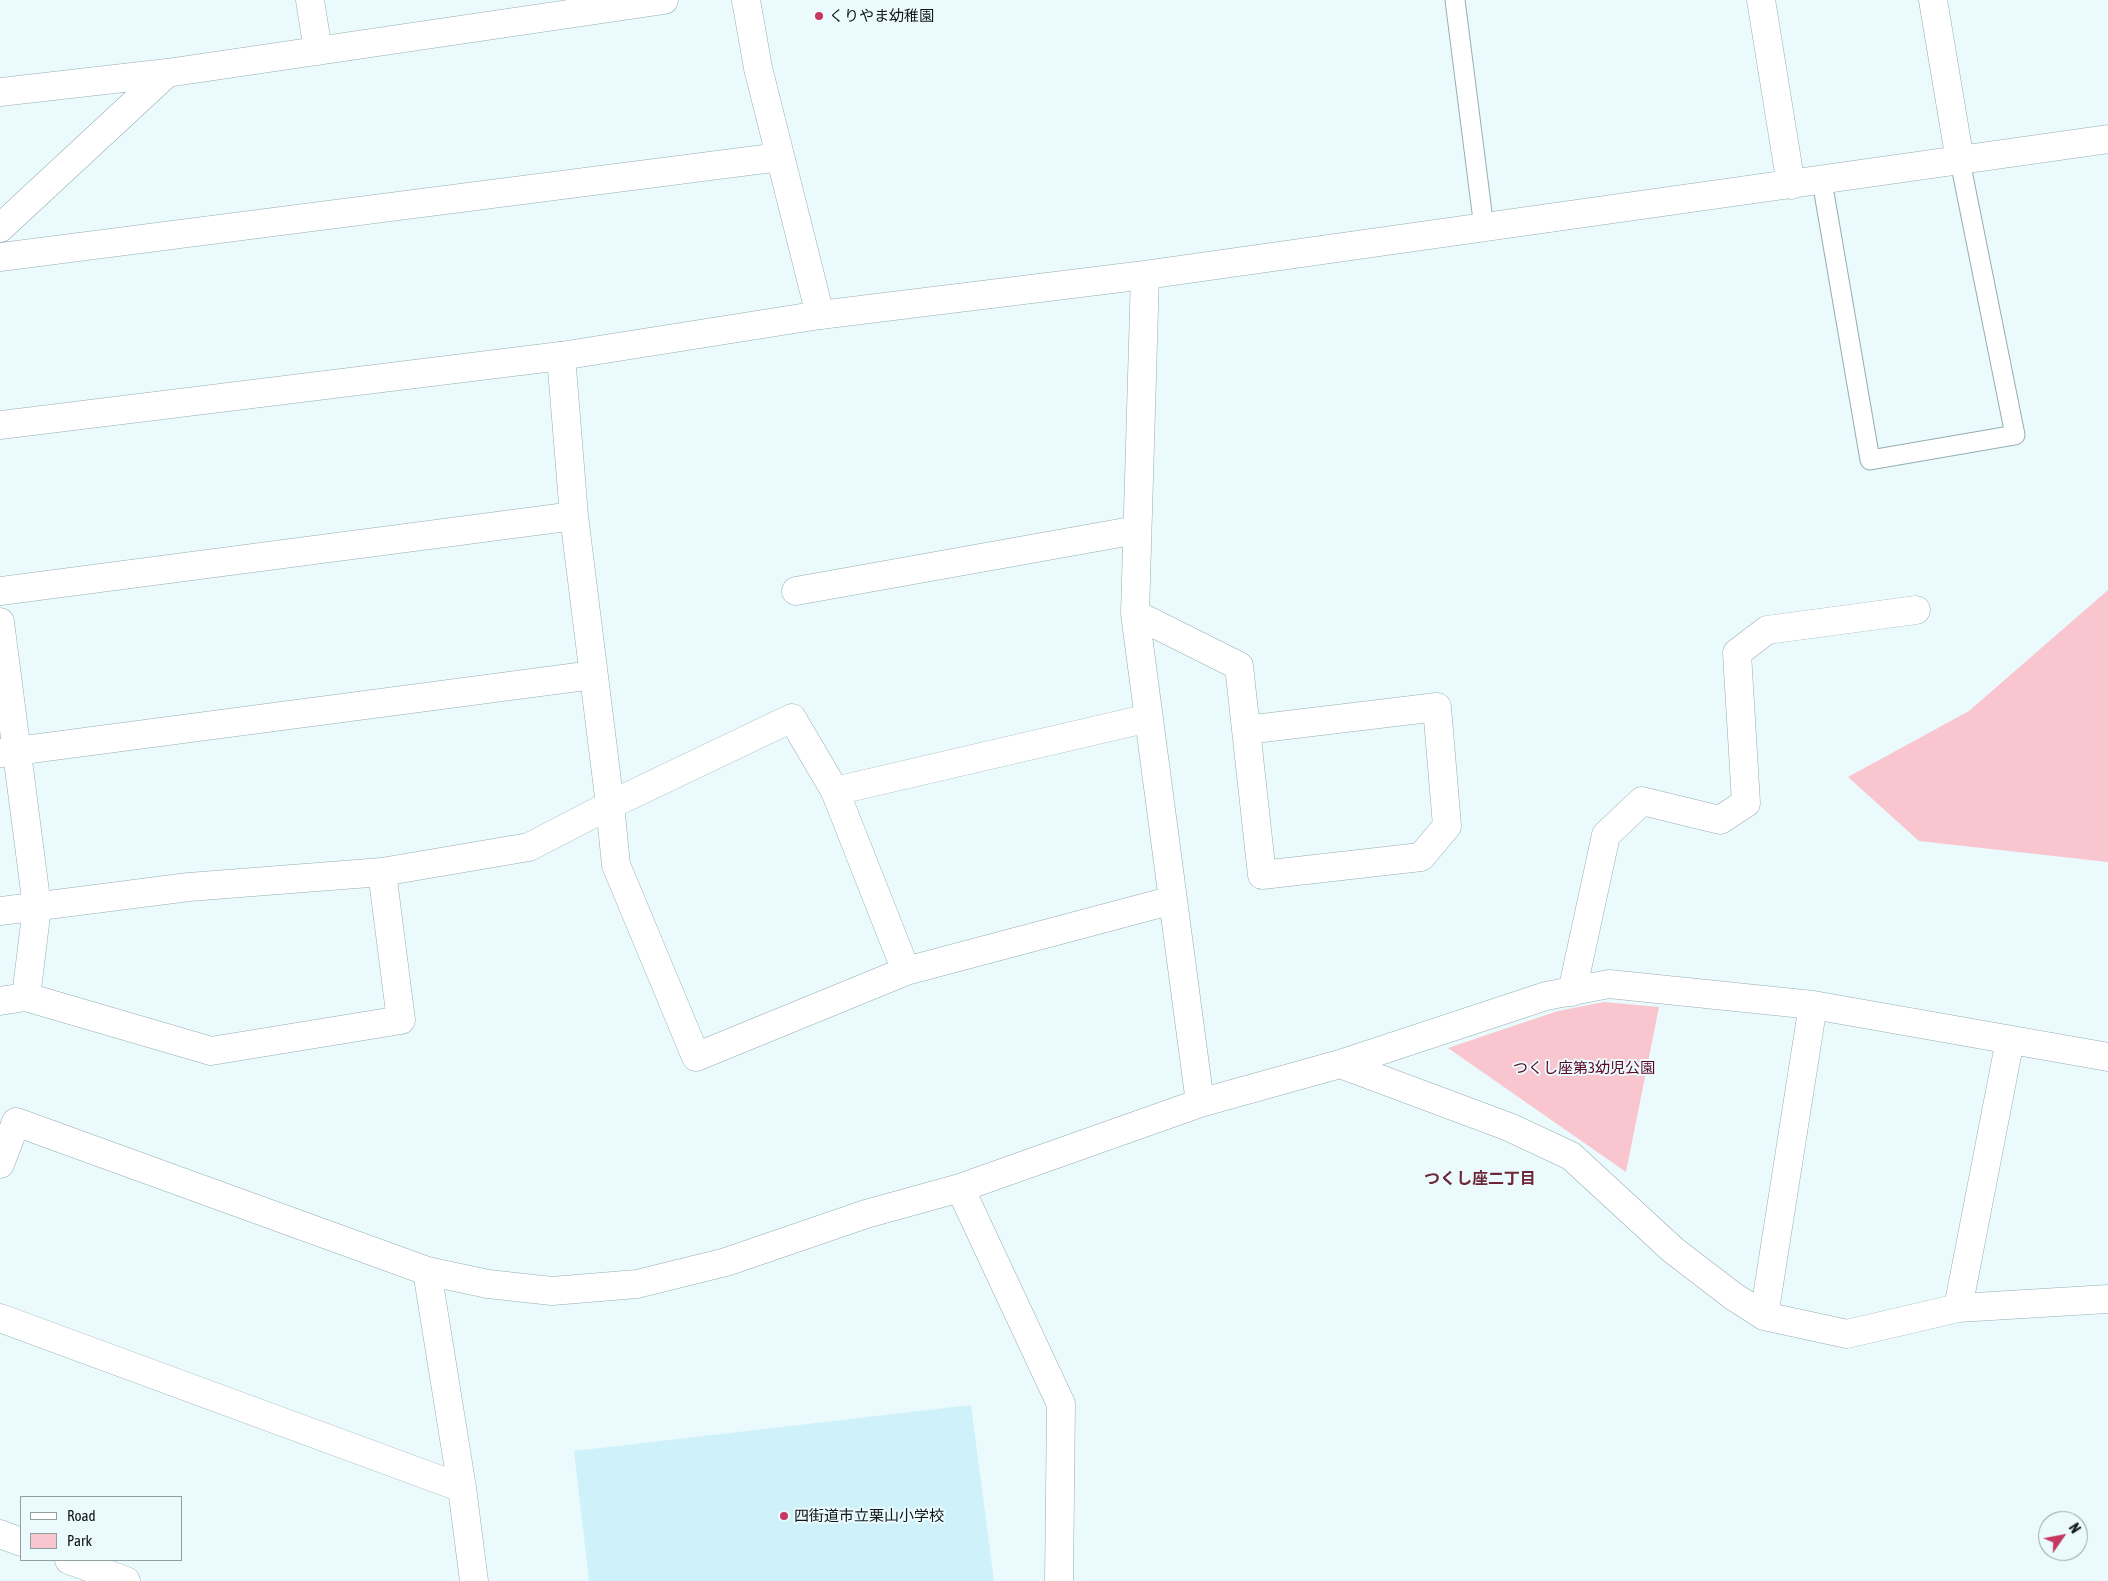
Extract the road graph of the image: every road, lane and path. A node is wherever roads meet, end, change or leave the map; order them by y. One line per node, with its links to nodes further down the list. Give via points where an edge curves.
1 (310, 0): 7 (street)
2 (664, 0): 7 (street)
3 (746, 0): 11 (street, via 758,68)
4 (1455, 0): 16 (lane)
5 (1761, 0): 14 (street)
6 (1933, 0): 12 (street)
7 (318, 51): 8 (street)
8 (168, 73): 9 (street); 15 (street)
9 (0, 92)
10 (2108, 139): 12 (street)
11 (780, 157): 17 (street); 19 (street)
12 (1960, 161): 13 (street); 13 (lane, via 2015,435 1870,460)
13 (1822, 180): 14 (street)
14 (1791, 185): 16 (street)
15 (0, 228)
16 (1484, 228): 18 (street)
17 (0, 256)
18 (1145, 275): 19 (street); 23 (street)
19 (820, 315): 20 (street)
20 (561, 356): 21 (street); 22 (street)
21 (0, 425)
22 (574, 516): 24 (street); 29 (street)
23 (1137, 530): 25 (street); 27 (street)
24 (0, 591)
25 (796, 591)
26 (1916, 610): 40 (street, via 1767,630 1737,653 1746,804 1720,820 1642,801 1606,835)
27 (1135, 614): 30 (street); 31 (street, via 1239,666)
28 (0, 622): 32 (street)
29 (593, 675): 32 (street); 34 (street)
30 (1149, 718): 33 (street); 36 (street)
31 (1246, 730): 31 (street, via 1262,875 1420,857 1447,826 1437,707)
32 (8, 752): 37 (street)
33 (835, 791): 34 (street, via 792,718); 39 (street)
34 (610, 805): 35 (street, via 529,847); 39 (street, via 616,865 696,1057)
35 (382, 872): 37 (street, via 189,887); 41 (street, via 401,1020 211,1051)
36 (1173, 900): 39 (street); 47 (street)
37 (37, 907): 38 (street); 41 (street)
38 (0, 911)
39 (906, 971)
40 (1572, 992): 43 (street, via 1609,984); 46 (street, via 1546,996)
41 (26, 997): 42 (street)
42 (0, 1001)
43 (1813, 1006): 44 (street); 53 (street)
44 (2010, 1040): 45 (street); 52 (street)
45 (2108, 1057)
46 (1340, 1064): 47 (street); 53 (street, via 1510,1127 1572,1156 1673,1250)
47 (1200, 1103): 49 (street)
48 (0, 1164): 50 (street, via 16,1122)
49 (960, 1188): 50 (street, via 866,1214 726,1262 637,1284 552,1291 488,1284); 61 (street, via 1061,1404)
50 (428, 1271): 55 (street)
51 (2108, 1299): 52 (street)
52 (1958, 1308): 53 (street, via 1847,1334)
53 (1764, 1316)
54 (0, 1318): 55 (street)
55 (462, 1488): 60 (street)
56 (0, 1534): 57 (street)
57 (20, 1542)
58 (72, 1561): 59 (street)
59 (126, 1581)
60 (474, 1581)
61 (1059, 1581)

